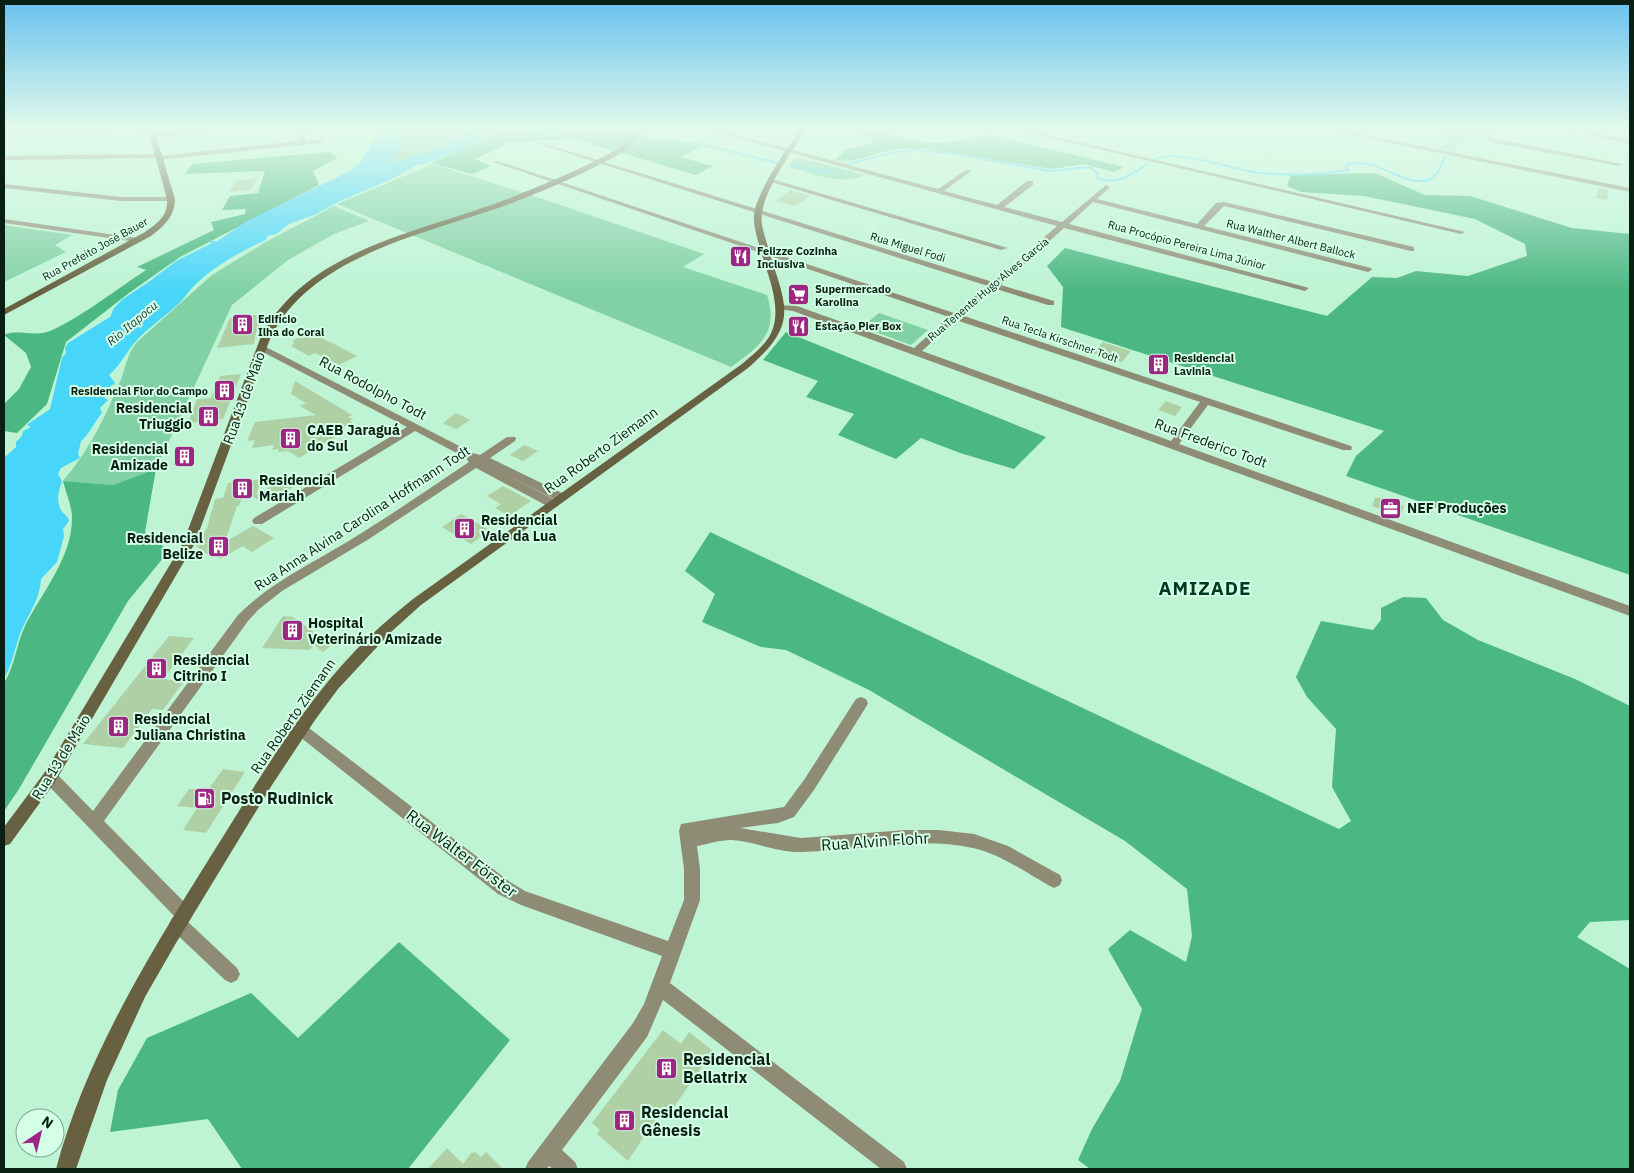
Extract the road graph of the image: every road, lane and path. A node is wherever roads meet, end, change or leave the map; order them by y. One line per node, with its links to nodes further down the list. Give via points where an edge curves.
1 (166, 184): 16 (main road)
2 (546, 184): 35 (main road, Rua 13 de Maio, via 495,206 396,238 338,266 288,305 270,328)
3 (560, 184): 27 (street, Rua Tecla Kirschner Todt)
4 (668, 184): 19 (street, Rua Miguel Fodi)
5 (771, 184): 19 (main road, Rua Roberto Ziemann)
6 (782, 184): 25 (street)
7 (907, 184): 15 (street, Rua Procópio Pereira Lima Júnior)
8 (950, 184): 15 (street)
9 (1029, 184): 18 (street)
10 (1259, 184): 23 (street)
11 (1599, 184): 14 (street)
12 (4, 186): 16 (street, via 121,198)
13 (1106, 187): 17 (street, Rua Tenente Hugo Alves Garcia)
14 (1630, 190)
15 (938, 192): 18 (street, Rua Procópio Pereira Lima Júnior)
16 (170, 199): 24 (main road, Rua Prefeito José Bauer, via 172,206 168,216)
17 (1092, 200): 21 (street, Rua Tenente Hugo Alves Garcia); 22 (street, Rua Walther Albert Ballock)
18 (998, 208): 21 (street, Rua Procópio Pereira Lima Júnior)
19 (758, 212): 27 (main road, Rua Roberto Ziemann); 29 (street, Rua Miguel Fodi)
20 (4, 220): 24 (street)
21 (1063, 224): 29 (street, Rua Tenente Hugo Alves Garcia); 30 (street, Rua Procópio Pereira Lima Júnior)
22 (1199, 227): 26 (street, via 1219,205 1224,204); 28 (street, Rua Walther Albert Ballock)
23 (1461, 232)
24 (137, 240): 33 (main road, Rua Prefeito José Bauer)
25 (1004, 248)
26 (1411, 249)
27 (765, 252): 32 (main road, Rua Roberto Ziemann); 34 (street, Rua Tecla Kirschner Todt)
28 (1368, 270)
29 (996, 286): 31 (street, Rua Miguel Fodi); 34 (street, Rua Tenente Hugo Alves Garcia)
30 (1305, 288)
31 (1051, 303)
32 (781, 307): 36 (street, Rua Frederico Todt, via 794,308); 43 (main road, Rua Roberto Ziemann, via 776,336 758,356)
33 (4, 312)
34 (955, 316): 36 (street, Rua Tenente Hugo Alves Garcia); 37 (street, Rua Tecla Kirschner Todt)
35 (262, 348): 38 (street, Rua Rodolpho Todt); 48 (main road, Rua 13 de Maio, via 189,544)
36 (915, 352): 40 (street, Rua Frederico Todt)
37 (1206, 400): 40 (street); 41 (street, Rua Tecla Kirschner Todt)
38 (415, 427): 42 (street, Rua Rodolpho Todt); 44 (street)
39 (511, 439): 42 (street, Rua Anna Alvina Carolina Hoffmann Todt)
40 (1173, 445): 45 (street, Rua Frederico Todt)
41 (1347, 448)
42 (476, 458): 43 (street, Rua Rodolpho Todt); 49 (street, Rua Anna Alvina Carolina Hoffmann Todt, via 345,549 279,586 255,604)
43 (557, 501): 47 (main road, Rua Roberto Ziemann, via 388,626 350,663)
44 (258, 521)
45 (1630, 611)
46 (861, 703): 50 (street, via 789,812)
47 (300, 729): 53 (main road, Rua Roberto Ziemann); 54 (street, Rua Walter Förster, via 504,888 536,903)
48 (50, 777): 49 (street); 51 (main road, Rua 13 de Maio)
49 (94, 822): 53 (street)
50 (687, 833): 52 (street, Rua Alvin Flohr, via 731,833 780,844 801,845 898,838 974,840 1002,851); 54 (street, via 692,900)
51 (4, 839)
52 (1054, 880)
53 (181, 919): 55 (street); 58 (main road, Rua Roberto Ziemann, via 120,1030 88,1105)
54 (672, 951): 56 (street)
55 (231, 974)
56 (659, 986): 57 (street, via 640,1030); 61 (street)
57 (548, 1152): 59 (street); 60 (street)
58 (66, 1169)
59 (535, 1169)
60 (568, 1169)
61 (897, 1169)

